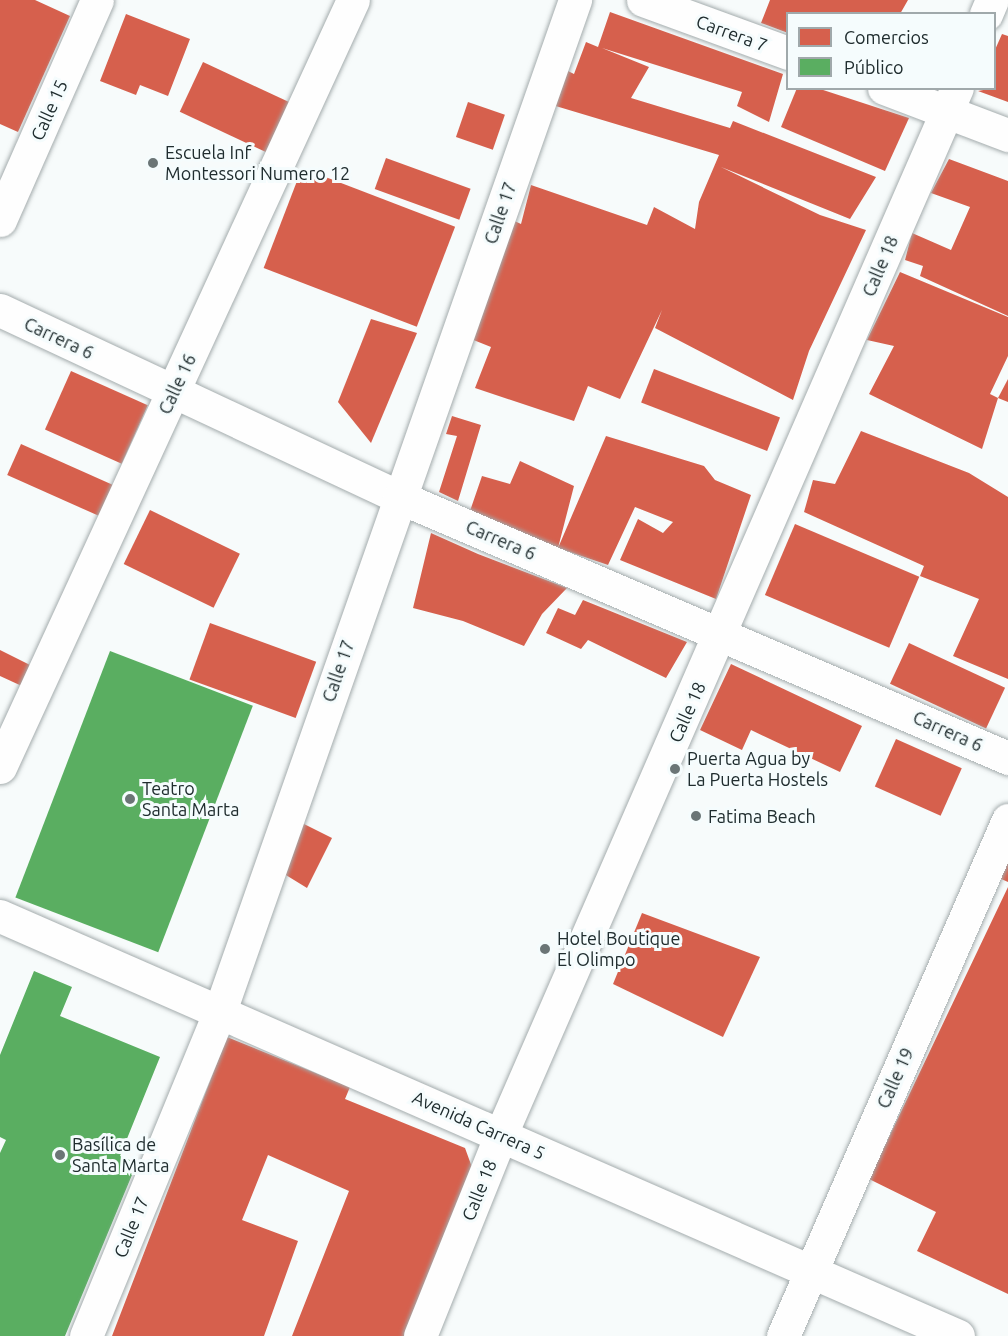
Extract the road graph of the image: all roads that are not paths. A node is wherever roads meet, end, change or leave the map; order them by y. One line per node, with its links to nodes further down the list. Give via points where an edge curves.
1 (97, 0): 9 (street, Calle 15)
2 (353, 0): 11 (street, Calle 16)
3 (574, 0): 12 (street, Calle 17)
4 (644, 0): 5 (street, Carrera 7)
5 (786, 52)
6 (895, 90): 7 (street)
7 (952, 100): 8 (street); 13 (street, Calle 18)
8 (1008, 135)
9 (0, 220)
10 (0, 310): 11 (street, Carrera 6)
11 (173, 391): 12 (street, Carrera 6); 15 (street, Calle 16)
12 (399, 497): 13 (street, Carrera 6); 18 (street, Calle 17)
13 (722, 632): 14 (street, Carrera 6); 19 (street, Calle 18)
14 (1008, 758)
15 (0, 767)
16 (1008, 820): 20 (street, Calle 19)
17 (0, 916): 18 (street, Avenida Carrera 5)
18 (220, 1011): 19 (street, Avenida Carrera 5); 21 (street, Calle 17)
19 (501, 1134): 20 (street, Avenida Carrera 5); 22 (street, Calle 18)
20 (810, 1271): 23 (street, Calle 19); 24 (street, Avenida Carrera 5)
21 (86, 1336)
22 (420, 1336)
23 (783, 1336)
24 (958, 1336)

